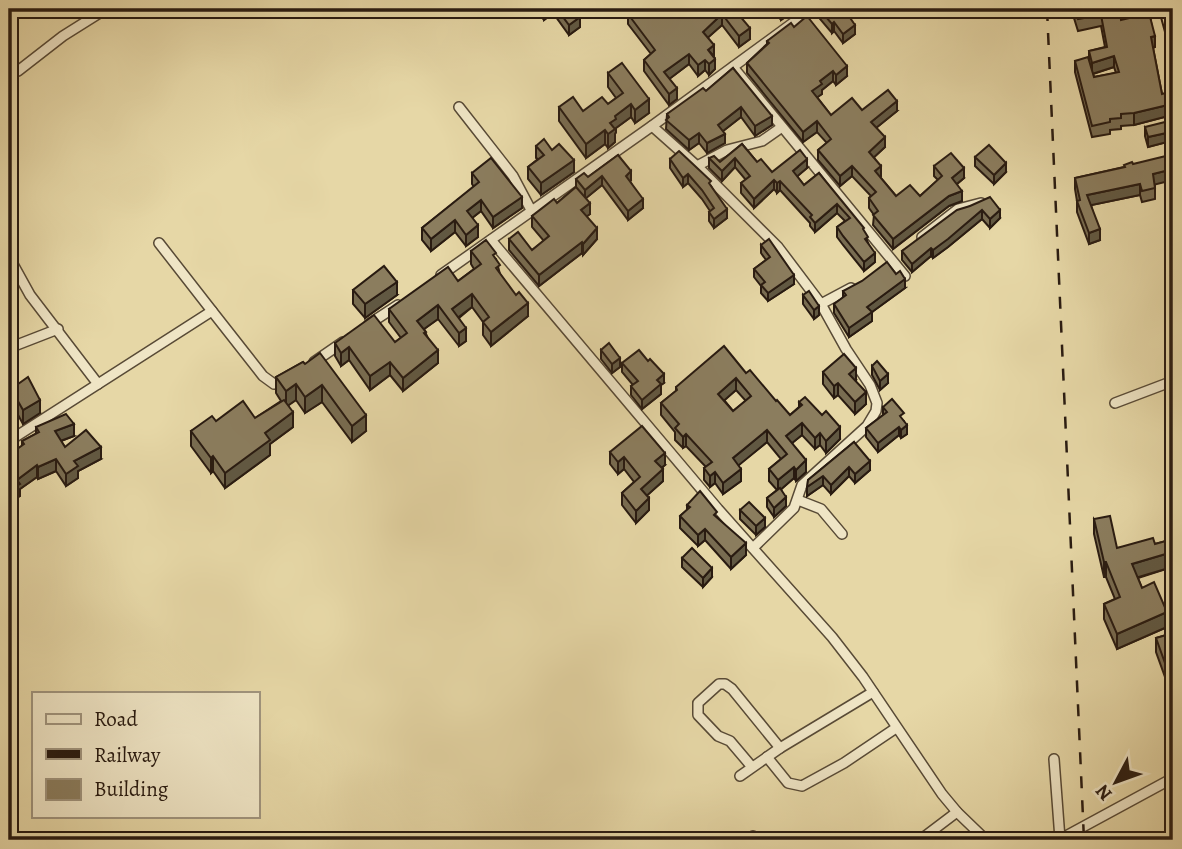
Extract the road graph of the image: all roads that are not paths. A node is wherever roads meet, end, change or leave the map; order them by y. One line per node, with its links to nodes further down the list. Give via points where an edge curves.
1 (812, 9): 5 (street)
2 (1167, 9): 4 (highway)
3 (102, 10): 6 (street)
4 (1173, 31)
5 (733, 67): 8 (street); 9 (street)
6 (18, 71)
7 (459, 107): 12 (street, via 513,176)
8 (652, 126): 10 (street); 12 (street)
9 (782, 127): 10 (street, via 762,141 727,150); 17 (street)
10 (697, 166): 23 (street, via 778,247)
11 (988, 198): 15 (street, via 953,212)
12 (531, 210): 13 (street)
13 (491, 240): 20 (street); 35 (street)
14 (159, 243): 24 (street)
15 (914, 243)
16 (9, 257): 25 (street, via 30,295)
17 (895, 257): 18 (street); 19 (street)
18 (880, 268)
19 (905, 276)
20 (434, 279)
21 (858, 284): 23 (street)
22 (411, 295): 27 (street)
23 (821, 304): 33 (street, via 877,402 873,418 802,485)
24 (212, 311): 28 (street, via 268,381 280,383); 30 (street)
25 (58, 329): 26 (street); 30 (street)
26 (9, 348)
27 (310, 365)
28 (292, 377)
29 (1173, 381): 31 (street)
30 (98, 384): 32 (street)
31 (1115, 402)
32 (9, 441)
33 (798, 500): 34 (street, via 821,509); 35 (street)
34 (842, 534)
35 (753, 548): 36 (street, via 832,637)
36 (873, 692): 37 (street); 38 (street)
37 (896, 727): 39 (street, via 802,786 788,783); 44 (street)
38 (780, 748): 39 (street); 41 (street, via 732,689 719,684 698,702 698,715)
39 (767, 757): 41 (street)
40 (1054, 758): 45 (street)
41 (752, 767): 42 (street)
42 (740, 776)
43 (1173, 778): 45 (street)
44 (957, 812): 46 (street); 47 (street)
45 (1063, 839)
46 (920, 840)
47 (986, 840)

